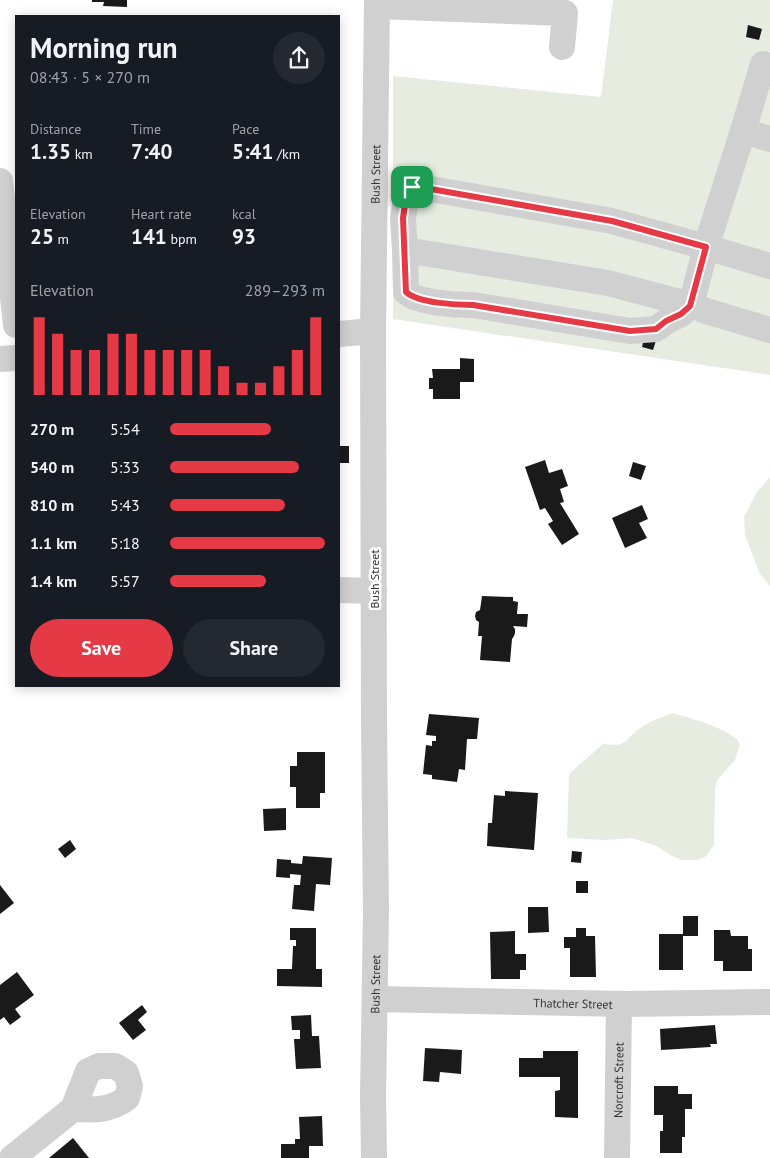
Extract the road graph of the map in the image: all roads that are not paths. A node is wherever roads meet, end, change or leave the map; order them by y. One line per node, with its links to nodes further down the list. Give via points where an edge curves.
1 (377, 3): 2 (street, via 565,13); 13 (street, Bush Street)
2 (562, 47)
3 (768, 58): 4 (street)
4 (743, 131): 5 (street); 7 (street)
5 (770, 139)
6 (0, 181): 11 (street)
7 (706, 247): 8 (street, via 612,221 412,187 407,192 403,218); 9 (street); 10 (street)
8 (405, 250): 10 (street, via 608,283); 10 (street, via 406,292 430,301 630,331 656,329)
9 (770, 266)
10 (690, 306): 12 (street)
11 (15, 316)
12 (770, 330)
13 (373, 331): 14 (street); 18 (street, Bush Street)
14 (340, 334)
15 (15, 358): 16 (street)
16 (0, 359)
17 (340, 590): 18 (street)
18 (374, 591): 19 (street, Bush Street)
19 (375, 1000): 21 (street, Thatcher Street); 24 (street, Bush Street)
20 (770, 1002): 21 (street, Thatcher Street)
21 (619, 1004): 25 (street, Norcroft Street)
22 (73, 1110): 23 (street)
23 (12, 1158)
24 (374, 1158)
25 (617, 1158)

